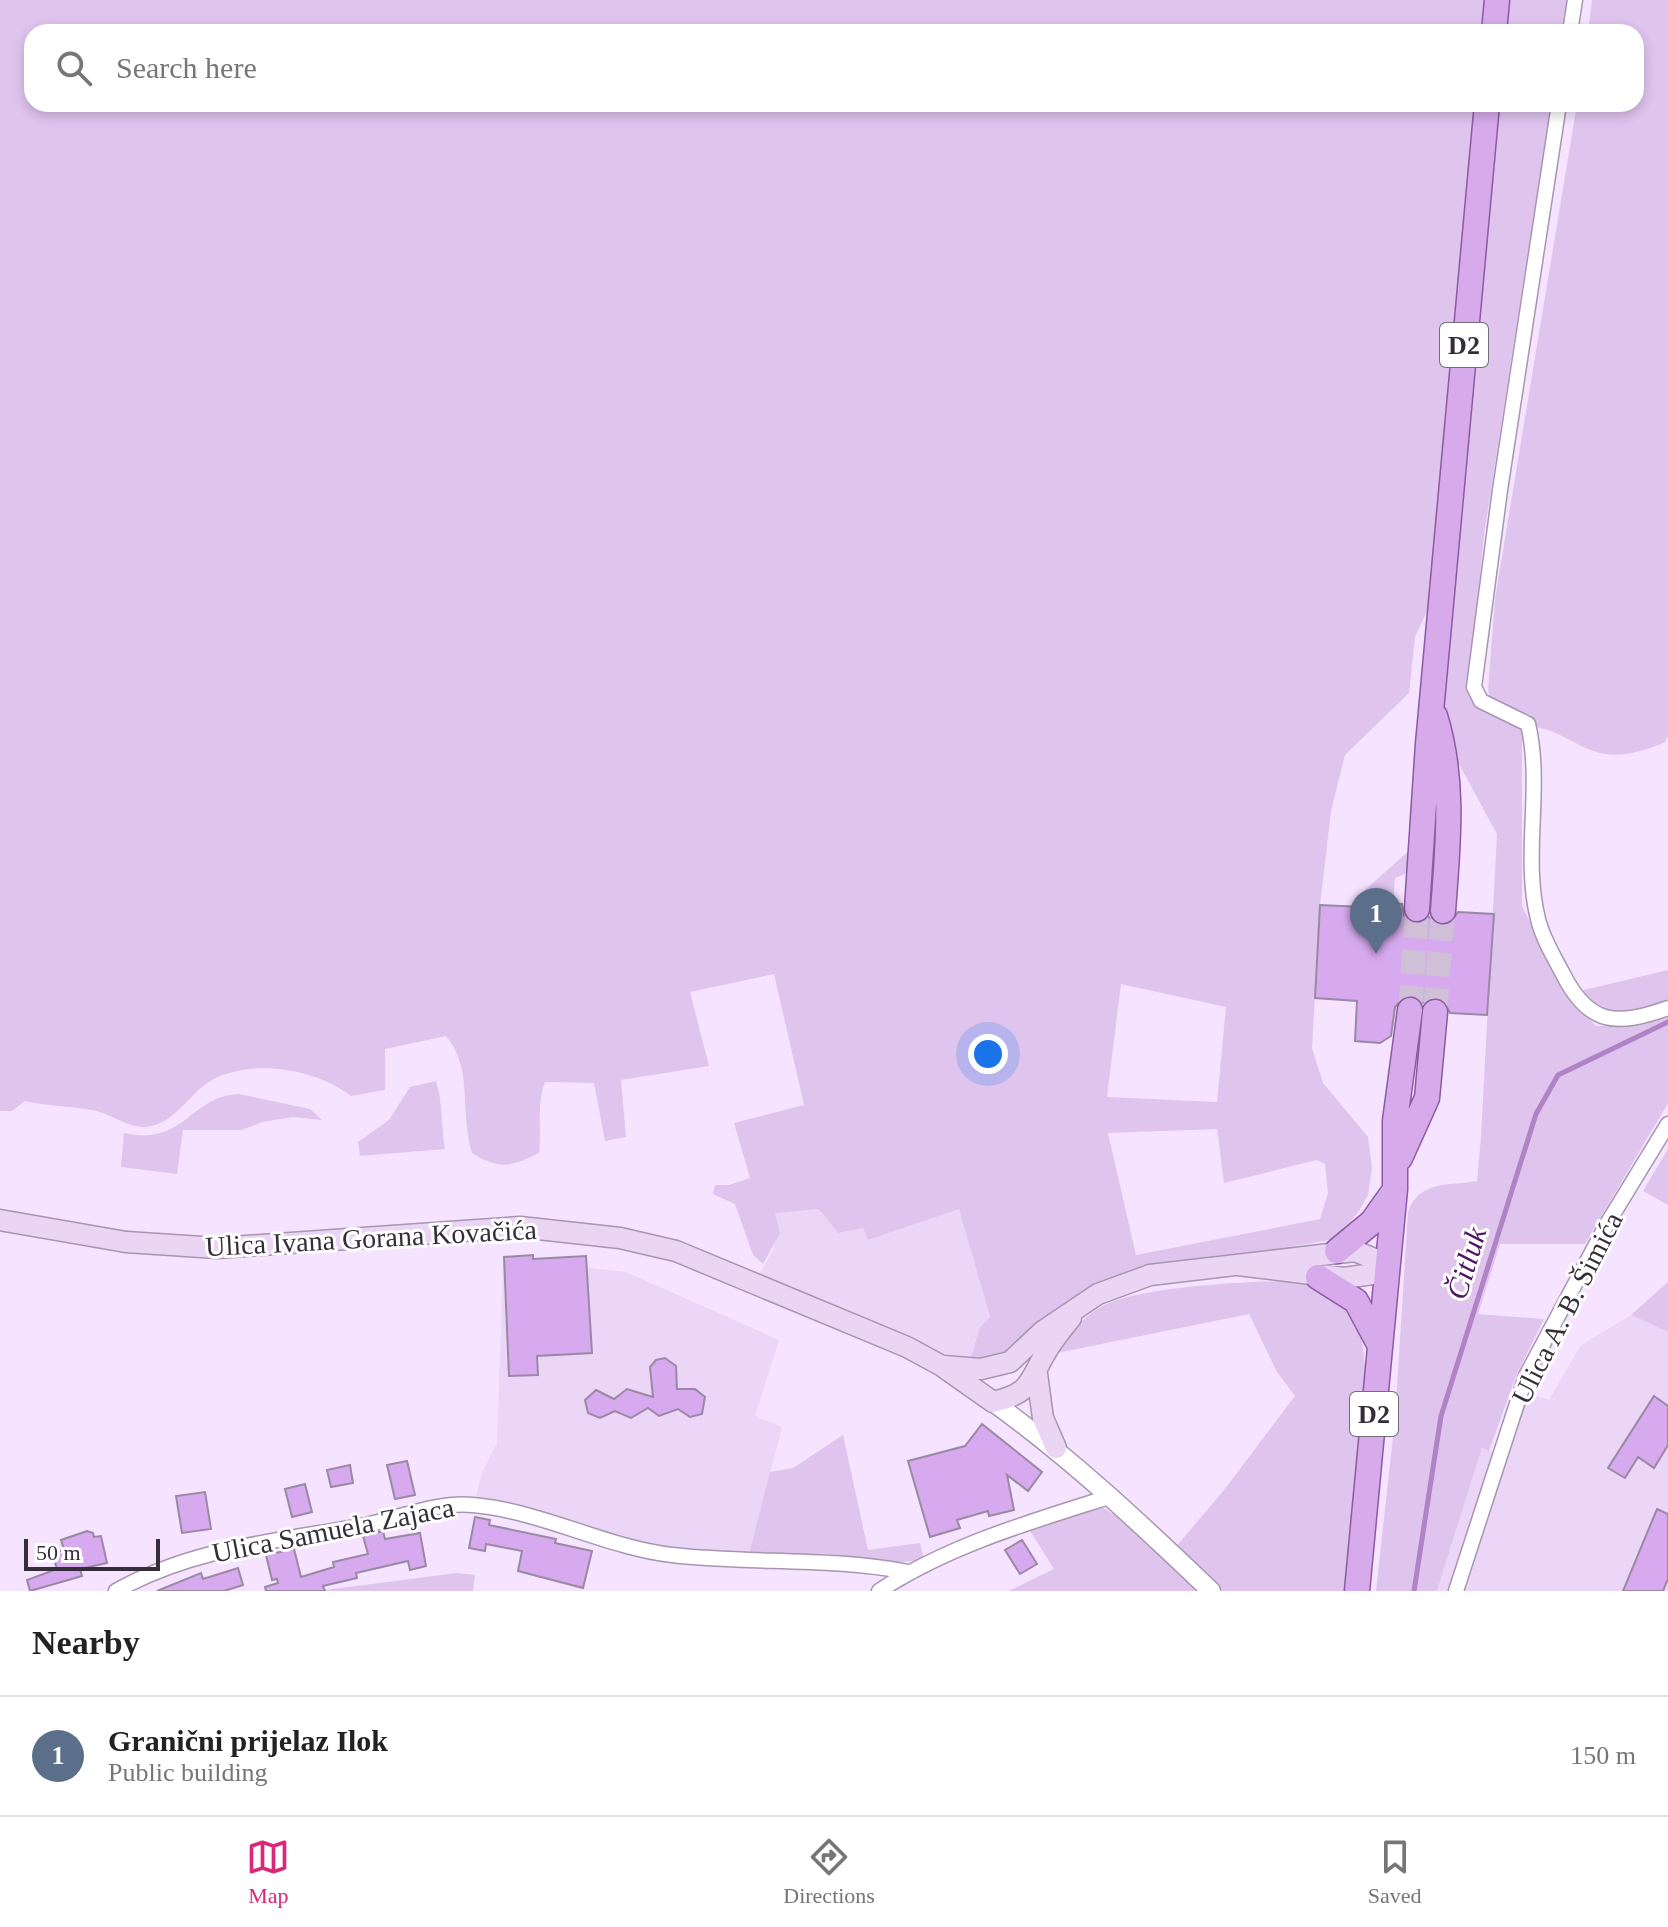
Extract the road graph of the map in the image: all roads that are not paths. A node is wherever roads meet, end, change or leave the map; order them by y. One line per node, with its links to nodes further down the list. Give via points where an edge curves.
1 (1497, 0): 3 (main road)
2 (1575, 0): 4 (street)
3 (1495, 24)
4 (1571, 24)
5 (1486, 112): 7 (main road, D2)
6 (1558, 112): 10 (street, via 1474,687 1481,701 1528,724 1538,920 1573,994 1597,1016 1612,1020)
7 (1434, 709): 8 (main road, D2); 9 (main road, D2, via 1449,785)
8 (1417, 909)
9 (1443, 911)
10 (1668, 1008)
11 (1410, 1010): 14 (main road, D2, via 1395,1121)
12 (1435, 1012): 14 (main road, D2, via 1427,1098 1409,1133)
13 (1668, 1124): 33 (street, Ulica A. B. Šimića, via 1607,1224 1526,1376)
14 (1396, 1180): 16 (main road, via 1372,1222); 18 (main road, D2)
15 (0, 1220): 23 (main road, Ulica Ivana Gorana Kovačića, via 126,1242 217,1248 520,1227 620,1238 676,1251)
16 (1337, 1251): 17 (main road); 18 (main road, via 1366,1254)
17 (1238, 1265): 19 (main road); 20 (main road, via 1150,1275 1098,1294)
18 (1387, 1272): 19 (main road, via 1361,1278); 21 (main road, D2)
19 (1318, 1277): 21 (main road, via 1356,1301)
20 (1079, 1307): 22 (main road); 24 (main road, via 1044,1355)
21 (1380, 1345): 32 (main road, D2)
22 (1010, 1362): 23 (main road, via 981,1369); 25 (main road, via 996,1384)
23 (942, 1366): 25 (main road, Ulica Ivana Gorana Kovačića)
24 (1037, 1374): 25 (main road, via 1027,1388); 26 (main road, via 1043,1418)
25 (993, 1402): 26 (street, Ulica Ivana Gorana Kovačića)
26 (1056, 1448): 27 (street, Ulica Ivana Gorana Kovačića)
27 (1112, 1496): 28 (street, Ulica Samuela Zajaca, via 1026,1523); 31 (street, Ulica Ivana Gorana Kovačića)
28 (908, 1572): 29 (street, Ulica Samuela Zajaca, via 823,1561 667,1554 471,1504 226,1549 173,1563); 30 (street)
29 (116, 1591)
30 (879, 1591)
31 (1211, 1591)
32 (1357, 1591)
33 (1456, 1591)

